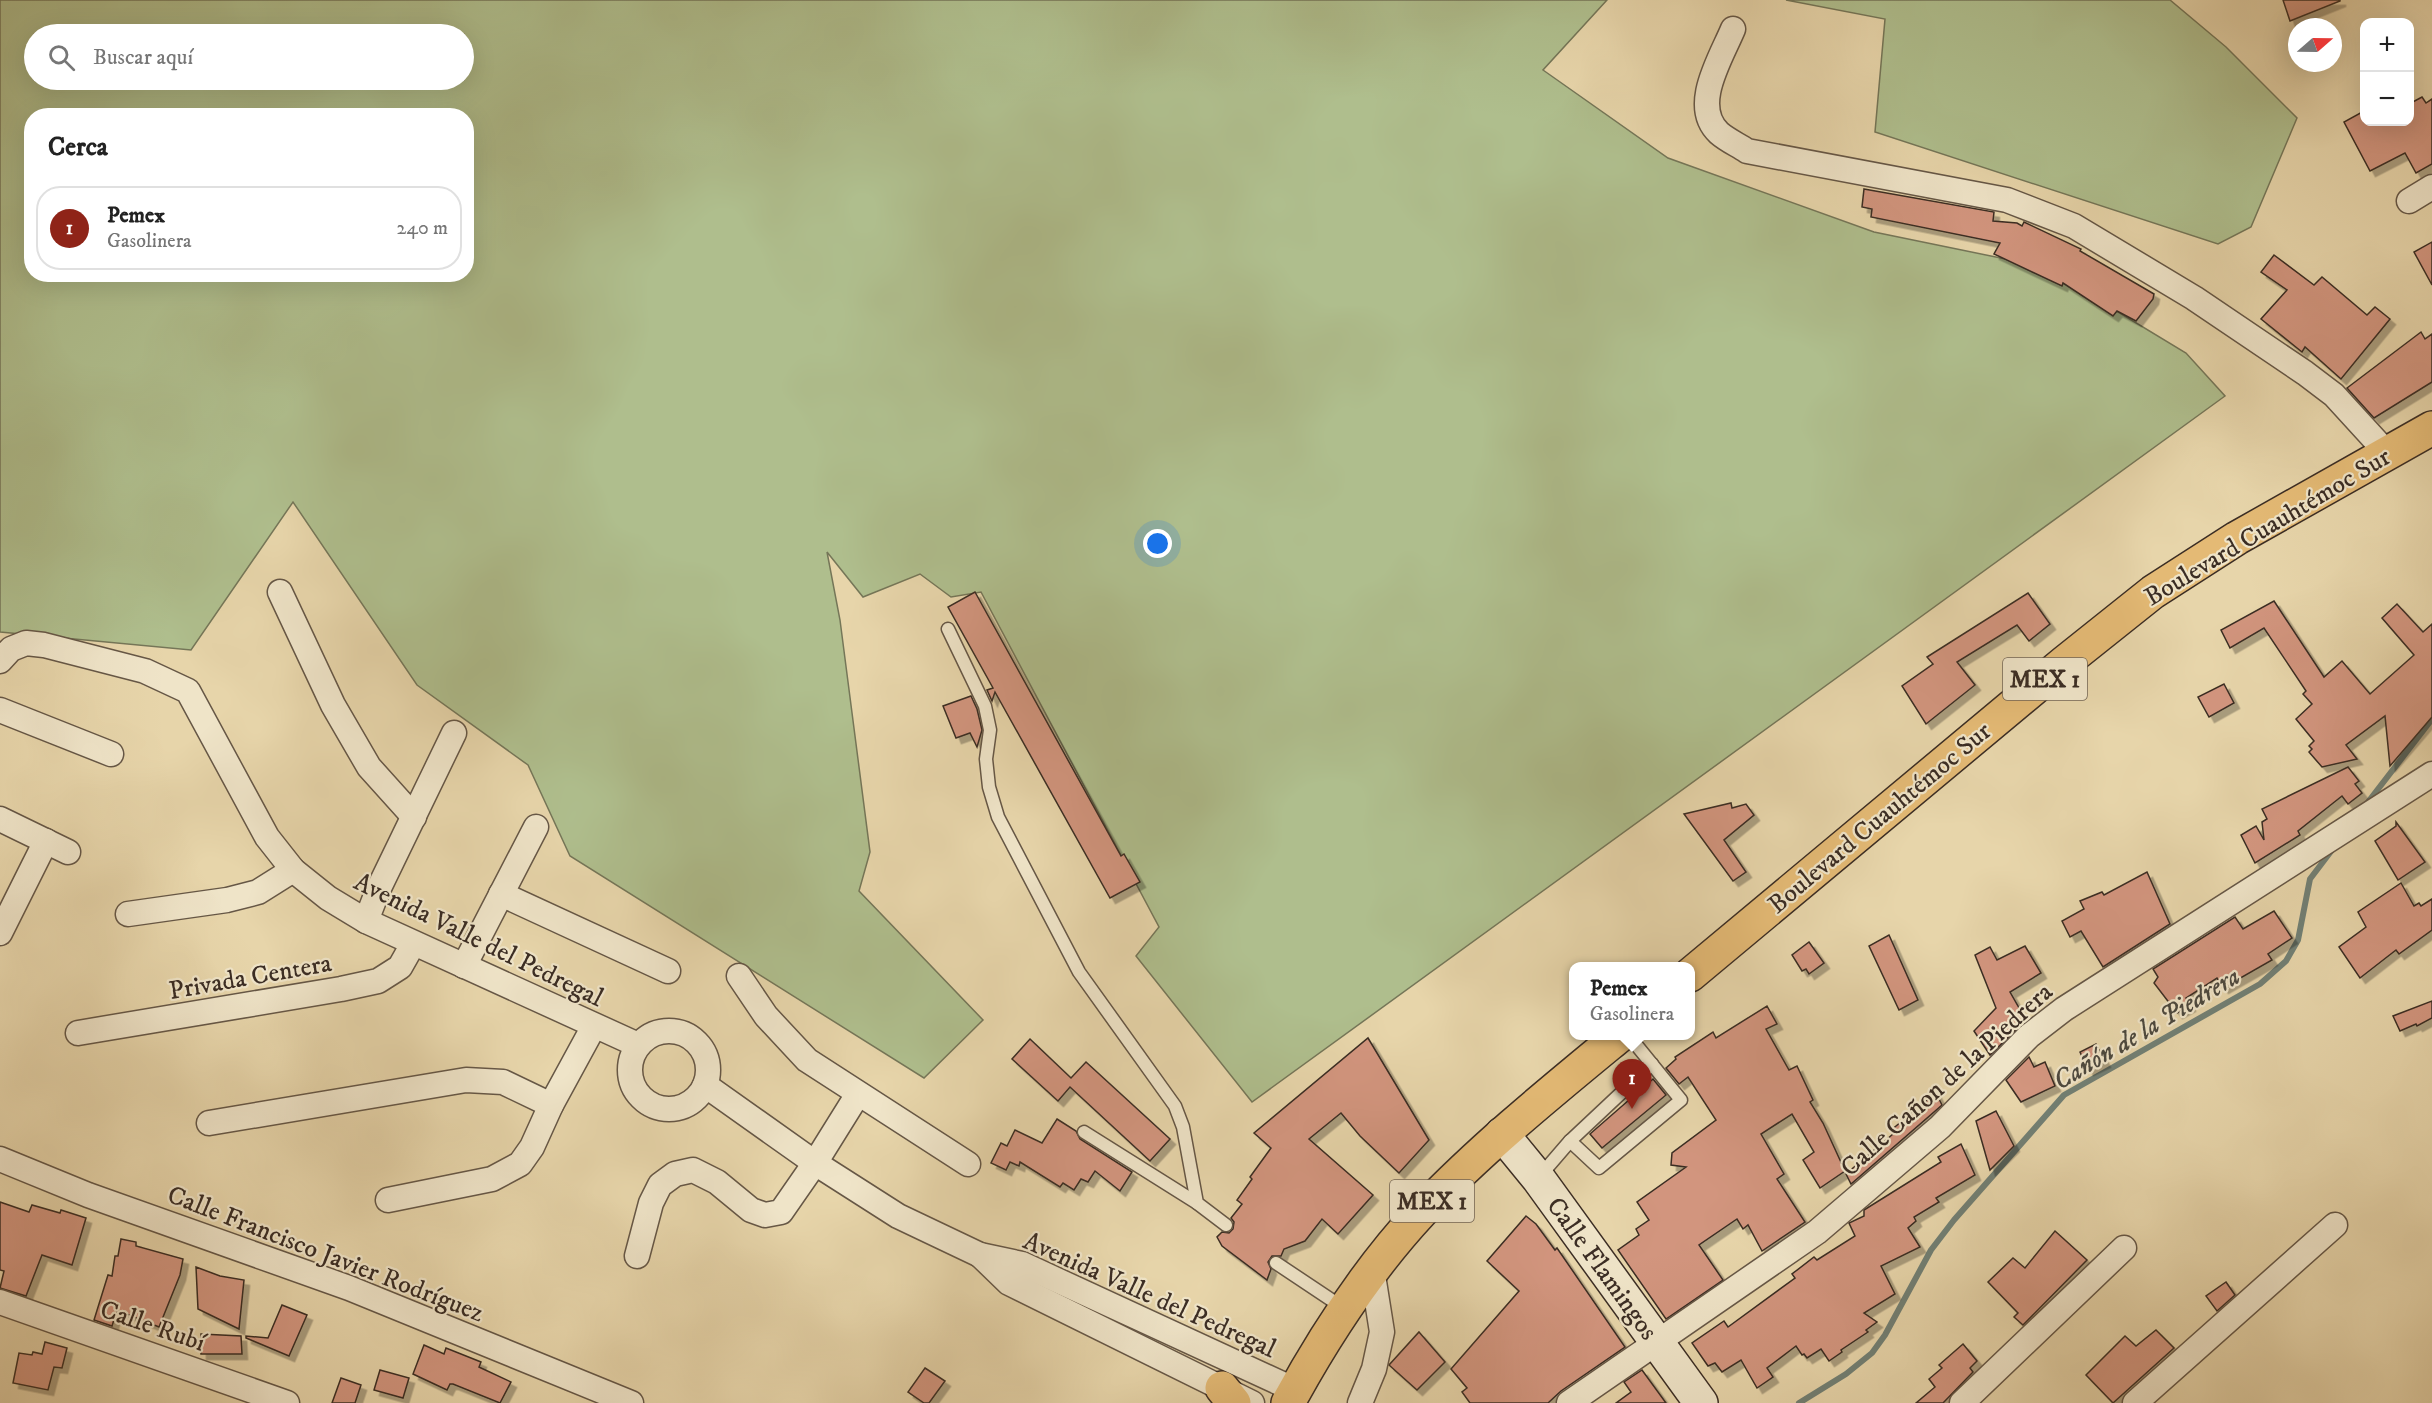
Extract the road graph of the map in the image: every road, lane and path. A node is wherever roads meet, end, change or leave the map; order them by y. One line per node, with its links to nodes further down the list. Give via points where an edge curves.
1 (1733, 29): 5 (street, via 1712,78 1706,107 1718,132 1747,151 2007,200 2074,226 2194,298 2305,373 2334,395)
2 (2432, 187): 3 (street)
3 (2409, 201)
4 (2432, 428): 5 (main road, Boulevard Cuauhtémoc Sur / MEX 1)
5 (2387, 453): 26 (main road, Boulevard Cuauhtémoc Sur / MEX 1, via 2237,538 2153,592)
6 (280, 592): 13 (street, via 333,705 369,767)
7 (948, 629): 46 (lane, via 986,706 990,730 988,778 998,818 1079,972 1175,1106 1183,1127)
8 (0, 661): 18 (street, Avenida Valle del Pedregal, via 10,649 26,644 44,645 144,671 188,691 267,837)
9 (0, 710): 11 (street)
10 (454, 733): 13 (street)
11 (111, 754)
12 (2426, 777): 58 (street, Calle Cañon de la Piedrera, via 2064,1009 2029,1036 1940,1127 1817,1232)
13 (414, 817): 21 (street)
14 (0, 819): 16 (street)
15 (536, 827): 19 (street)
16 (46, 841): 17 (street); 22 (street)
17 (68, 852)
18 (292, 870): 20 (street, via 258,892); 21 (street, Avenida Valle del Pedregal)
19 (501, 894): 24 (street); 25 (street)
20 (128, 914)
21 (366, 921): 23 (street, Avenida Valle del Pedregal)
22 (0, 933)
23 (413, 944): 24 (street, Avenida Valle del Pedregal); 29 (street, Privada Centera, via 400,967 378,981)
24 (464, 966): 28 (street, Avenida Valle del Pedregal)
25 (668, 971)
26 (1695, 971)
27 (739, 976): 35 (street, via 766,1016 807,1060)
28 (594, 1026): 32 (street, Avenida Valle del Pedregal); 36 (street)
29 (78, 1033)
30 (1613, 1040): 39 (main road, MEX 1)
31 (1633, 1040): 33 (lane)
32 (638, 1046): 34 (street, via 646,1038 667,1031 688,1036 704,1052); 34 (street, via 632,1055 630,1077 634,1088 649,1104 670,1109 681,1107)
33 (1652, 1064): 40 (lane); 40 (lane, via 1681,1100 1599,1168)
34 (705, 1085): 42 (street, Avenida Valle del Pedregal)
35 (858, 1094): 42 (street); 43 (street)
36 (550, 1105): 37 (street, via 503,1082 466,1080); 45 (street, via 520,1164 492,1179)
37 (210, 1123)
38 (1084, 1132): 46 (lane)
39 (1502, 1134): 44 (street, Calle Flamingos); 53 (main road, MEX 1, via 1420,1213)
40 (1570, 1141): 44 (lane)
41 (0, 1158): 62 (street, Calle Francisco Javier Rodríguez, via 88,1195 349,1288)
42 (815, 1163): 50 (street, Avenida Valle del Pedregal, via 898,1216); 51 (street, via 781,1212 765,1215 751,1210 717,1182 693,1170 675,1174 660,1185)
43 (968, 1164)
44 (1538, 1178): 58 (street, Calle Flamingos)
45 (388, 1200)
46 (1197, 1203): 47 (lane)
47 (1226, 1225)
48 (2335, 1225): 68 (street)
49 (2124, 1248): 67 (street)
50 (980, 1255): 55 (street, Avenida Valle del Pedregal, via 1022,1264); 57 (street, Avenida Valle del Pedregal, via 1009,1283)
51 (637, 1256)
52 (1276, 1263): 56 (lane)
53 (1372, 1269): 56 (main road, MEX 1); 64 (street, via 1382,1332 1374,1369)
54 (0, 1302): 61 (street, Calle Rubí)
55 (1108, 1303): 57 (street); 60 (street, Avenida Valle del Pedregal)
56 (1346, 1310): 60 (main road, MEX 1)
57 (1098, 1327): 59 (street, Avenida Valle del Pedregal)
58 (1656, 1342): 65 (street, Calle Cañon de la Piedrera); 66 (street, Calle Flamingos)
59 (1228, 1396): 63 (street, Avenida Valle del Pedregal)
60 (1291, 1397)
61 (286, 1403)
62 (631, 1403)
63 (1252, 1403)
64 (1360, 1403)
65 (1569, 1403)
66 (1701, 1403)
67 (1962, 1403)
68 (2136, 1403)

